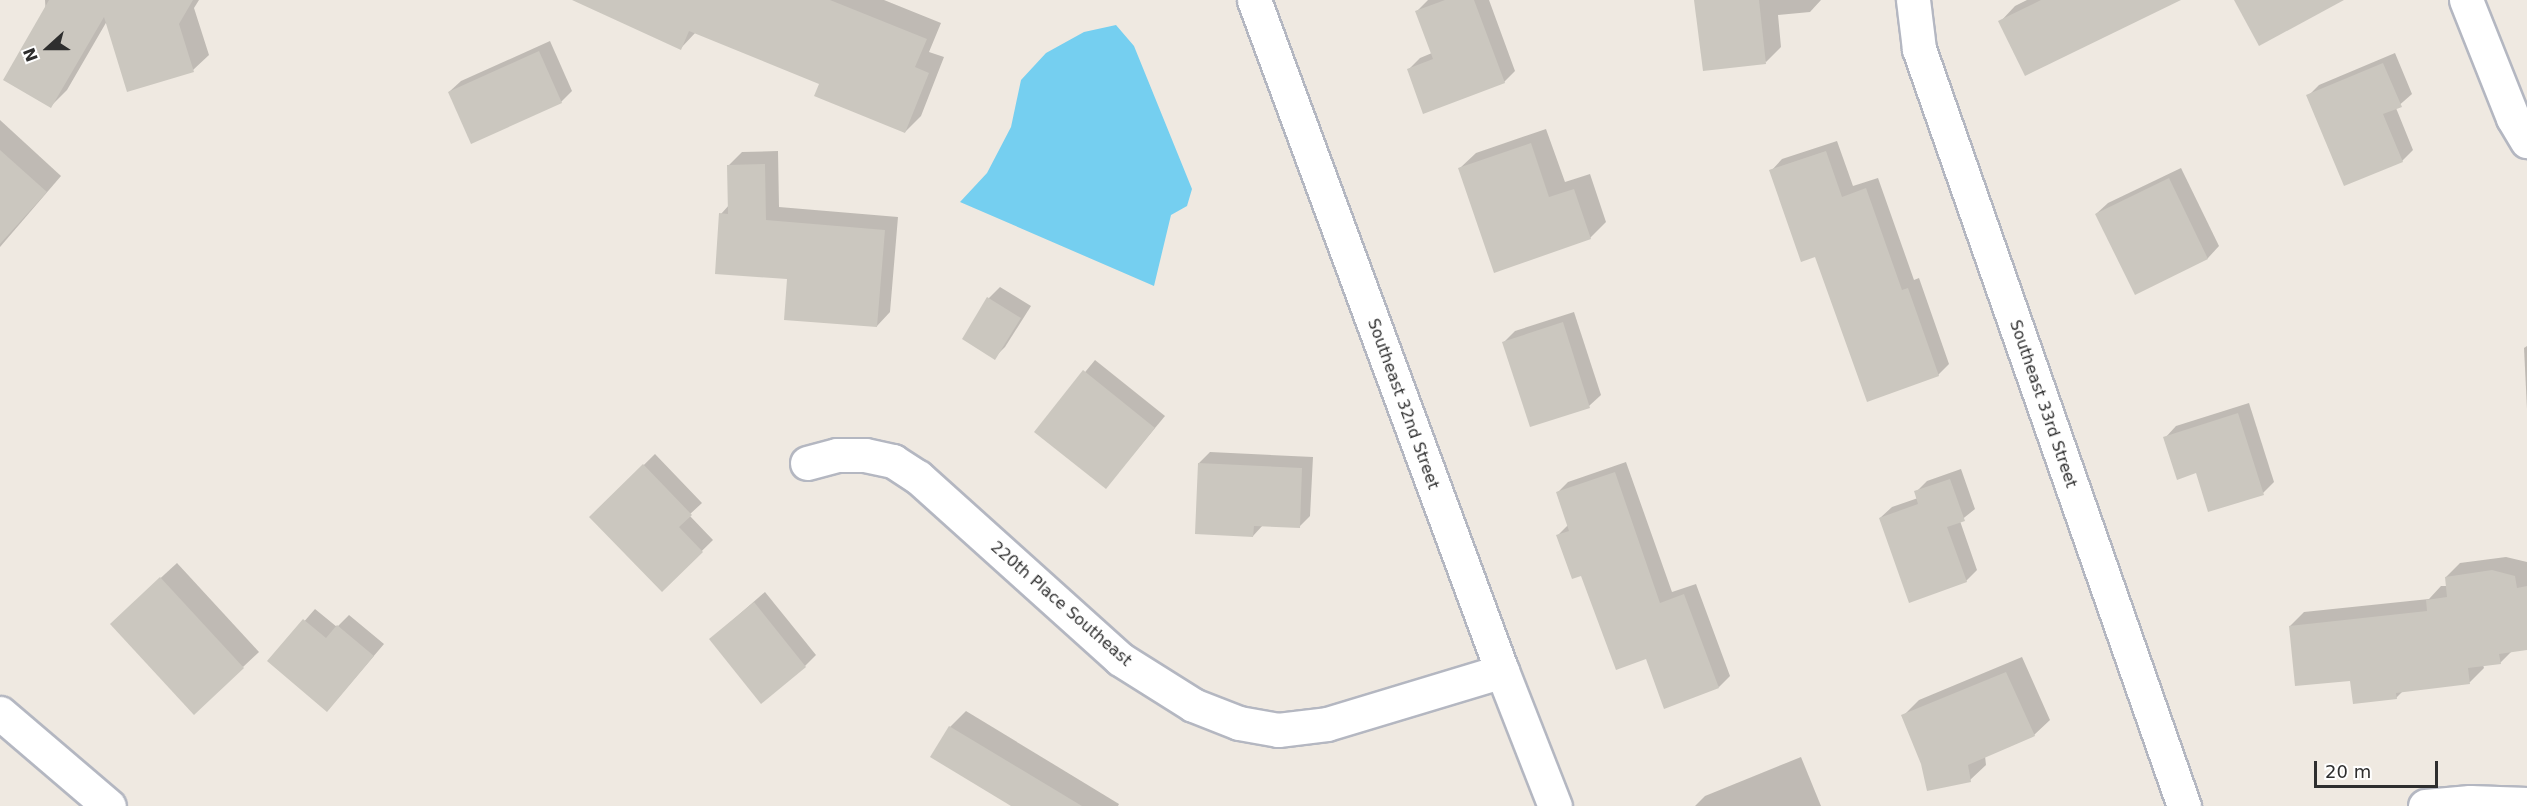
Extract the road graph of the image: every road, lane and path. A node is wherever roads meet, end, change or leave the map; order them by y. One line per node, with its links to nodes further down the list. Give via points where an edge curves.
1 (1254, 0): 6 (street, Southeast 32nd Street)
2 (1913, 0): 11 (street, Southeast 33rd Street, via 1919,49)
3 (2466, 0): 4 (street, via 2513,118)
4 (2527, 141)
5 (807, 463): 6 (street, 220th Place Southeast, via 837,455 865,455 892,461 918,477 1120,658 1193,705 1239,723 1278,730 1327,724)
6 (1502, 671): 10 (street, Southeast 32nd Street)
7 (0, 713): 9 (street)
8 (2527, 804): 12 (street, via 2470,802)
9 (109, 806)
10 (1555, 806)
11 (2184, 806)
12 (2425, 806)

